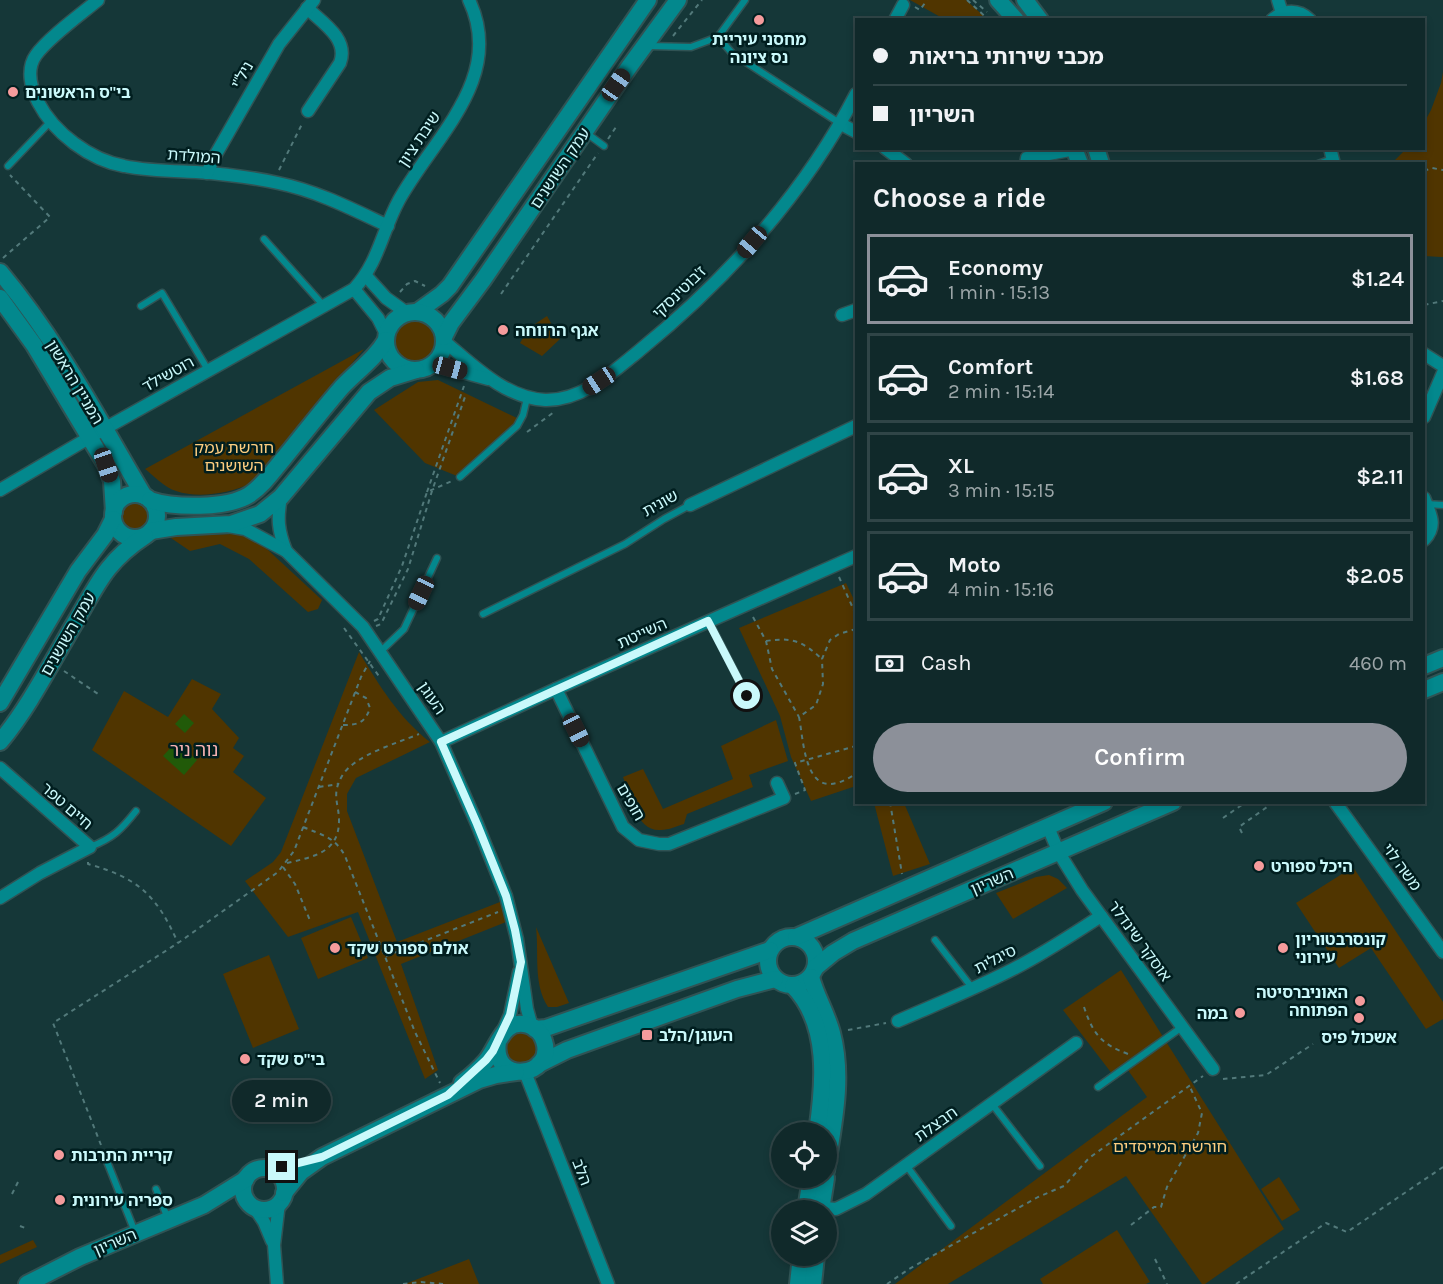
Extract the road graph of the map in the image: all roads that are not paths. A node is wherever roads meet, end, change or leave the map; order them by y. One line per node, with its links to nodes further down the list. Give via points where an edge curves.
1 (98, 0): 20 (street, המולדת, via 36,55 30,78 40,106)
2 (469, 0): 31 (street, שיבת ציון, via 481,44 473,83 408,185)
3 (648, 0): 40 (street, עמק השושנים, via 450,286)
4 (678, 0): 17 (street, עמק השושנים)
5 (745, 0): 16 (lane)
6 (998, 0): 13 (street)
7 (1025, 0): 14 (street)
8 (1278, 0): 11 (street)
9 (311, 4): 19 (street, via 336,36 343,55); 30 (street, ניל"י, via 279,44)
10 (907, 5): 12 (street)
11 (1277, 16): 15 (street, via 1292,11)
12 (897, 18)
13 (1014, 18)
14 (1038, 18)
15 (1308, 18)
16 (718, 37): 17 (lane, via 691,47); 21 (lane, via 732,53)
17 (644, 45): 22 (street, עמק השושנים)
18 (855, 96): 21 (street, ז'בוטינסקי)
19 (308, 111)
20 (51, 121): 29 (lane); 30 (street, המולדת, via 98,158 122,166)
21 (841, 124): 23 (street); 51 (street, ז'בוטינסקי, via 795,190 741,256 658,335 588,388 566,397)
22 (584, 131): 24 (lane); 43 (street, עמק השושנים, via 451,323)
23 (855, 131)
24 (603, 146)
25 (888, 150): 27 (street)
26 (1070, 150): 28 (street, via 1027,158)
27 (903, 162)
28 (1026, 162)
29 (9, 166)
30 (207, 173): 31 (street, המולדת, via 273,182 328,197)
31 (388, 226): 34 (street, שיבת ציון)
32 (264, 239): 38 (lane)
33 (0, 272): 54 (street, המניין הראשון, via 48,336)
34 (366, 276): 35 (street, שיבת ציון); 40 (street, via 390,302)
35 (354, 289): 38 (street, רוטשילד); 42 (street, via 378,318)
36 (0, 298): 54 (street, המניין הראשון)
37 (141, 306): 47 (lane, via 162,293)
38 (324, 306): 47 (street, רוטשילד)
39 (855, 310): 41 (street)
40 (412, 312): 42 (street, via 394,322); 43 (street, via 437,321)
41 (842, 315)
42 (386, 338): 48 (street, via 395,362); 58 (street, via 380,351 342,388 249,495 207,504 164,505)
43 (444, 339): 45 (street, via 442,351); 50 (street, ז'בוטינסקי)
44 (1425, 355): 46 (street)
45 (433, 364): 48 (street); 50 (street, ז'בוטינסקי)
46 (1443, 366)
47 (208, 370): 54 (street, רוטשילד)
48 (416, 370): 57 (street, עמק השושנים, via 390,378 369,392)
49 (1443, 373): 52 (street)
50 (492, 380): 51 (street, ז'בוטינסקי)
51 (527, 398): 55 (lane, via 517,426)
52 (1425, 415)
53 (855, 426): 61 (street, שונית)
54 (97, 433): 56 (street, רוטשילד); 58 (street, המניין הראשון); 62 (street, המניין הראשון, via 112,481)
55 (460, 477)
56 (0, 490)
57 (280, 497): 63 (street, עמק השושנים, via 260,514); 66 (street, העוגן, via 279,533)
58 (147, 498): 62 (street, via 129,495 122,499); 64 (street, via 157,513 157,521)
59 (1425, 501): 60 (lane); 65 (street, via 1432,522)
60 (1443, 505)
61 (690, 506): 69 (lane, שונית, via 625,544)
62 (114, 515): 64 (street, via 120,532 127,536 138,538); 78 (street, עמק השושנים)
63 (221, 525): 64 (street, עמק השושנים); 66 (street, העוגן, via 245,529)
64 (148, 533): 79 (street, עמק השושנים, via 125,549 106,570)
65 (1425, 539)
66 (286, 551): 71 (street, העוגן, via 364,628)
67 (437, 558): 71 (lane, via 404,629)
68 (855, 560): 70 (street, השייטת)
69 (483, 614)
70 (708, 621): 75 (street, השייטת); 77 (lane)
71 (381, 651): 80 (street, העוגן)
72 (1443, 658): 73 (street)
73 (1425, 666)
74 (1443, 682): 76 (street)
75 (556, 689): 80 (street, השייטת); 82 (street, חופים, via 623,827 639,840 669,844 784,798)
76 (1425, 690)
77 (747, 696)
78 (0, 703)
79 (0, 742)
80 (441, 742): 96 (street, העוגן, via 509,908)
81 (0, 768): 88 (street, חיים טפר)
82 (777, 783)
83 (1100, 804): 87 (street, השריון)
84 (1169, 804): 89 (street, השריון)
85 (1336, 804): 95 (street, משה לוי)
86 (136, 811): 88 (lane, via 118,833)
87 (1048, 827): 89 (street, אוסקר שינדלר); 92 (street, השריון)
88 (90, 847): 90 (street, חיים טפר)
89 (1059, 853): 91 (street, אוסקר שינדלר); 97 (street, השריון, via 853,941 832,953)
90 (0, 897)
91 (1101, 916): 100 (street, סיגלית, via 1051,948); 102 (street, אוסקר שינדלר)
92 (796, 937): 94 (street, via 781,939); 97 (street, via 814,950)
93 (935, 939): 100 (lane)
94 (770, 950): 98 (street, via 768,965); 103 (street, via 546,1028)
95 (1443, 952)
96 (521, 962): 103 (street, העוגן, via 527,1009); 104 (street, העוגן, via 510,1015)
97 (814, 972): 99 (street, via 806,982); 112 (street, via 837,1061)
98 (775, 979): 99 (street); 106 (street, via 737,988 567,1050)
99 (793, 986): 111 (street, via 808,1007 819,1043 823,1082)
100 (973, 989): 101 (street, סיגלית)
101 (898, 1021)
102 (1182, 1026): 107 (street, אוסקר שינדלר); 108 (lane)
103 (534, 1028): 104 (street, via 515,1025); 106 (street, via 545,1046 543,1057)
104 (499, 1038): 106 (street, via 497,1050 506,1067); 109 (street, via 486,1060)
105 (1076, 1043): 110 (street, חבצלת)
106 (527, 1069): 109 (street, via 479,1080); 132 (street, הלב)
107 (1213, 1069)
108 (1098, 1087)
109 (448, 1095): 114 (street)
110 (992, 1104): 115 (street, חבצלת); 116 (lane)
111 (818, 1122)
112 (832, 1122)
113 (104, 1154): 126 (lane)
114 (322, 1157): 117 (street); 120 (street, via 301,1172)
115 (906, 1165): 123 (street, חבצלת); 125 (lane)
116 (1040, 1166)
117 (271, 1169): 118 (street, via 257,1170); 120 (street, via 285,1186)
118 (246, 1179): 121 (street, via 243,1190); 122 (street, השריון)
119 (156, 1189): 124 (lane)
120 (282, 1198): 121 (street, via 266,1209); 127 (street)
121 (251, 1204): 122 (street, השריון, via 233,1199); 127 (street)
122 (204, 1205): 124 (street, השריון)
123 (837, 1209)
124 (168, 1220): 126 (street, השריון)
125 (951, 1226)
126 (135, 1234): 130 (street, השריון)
127 (274, 1245): 131 (street)
128 (800, 1266): 133 (street)
129 (815, 1266): 134 (street)
130 (27, 1284)
131 (278, 1284)
132 (608, 1284)
133 (798, 1284)
134 (813, 1284)

